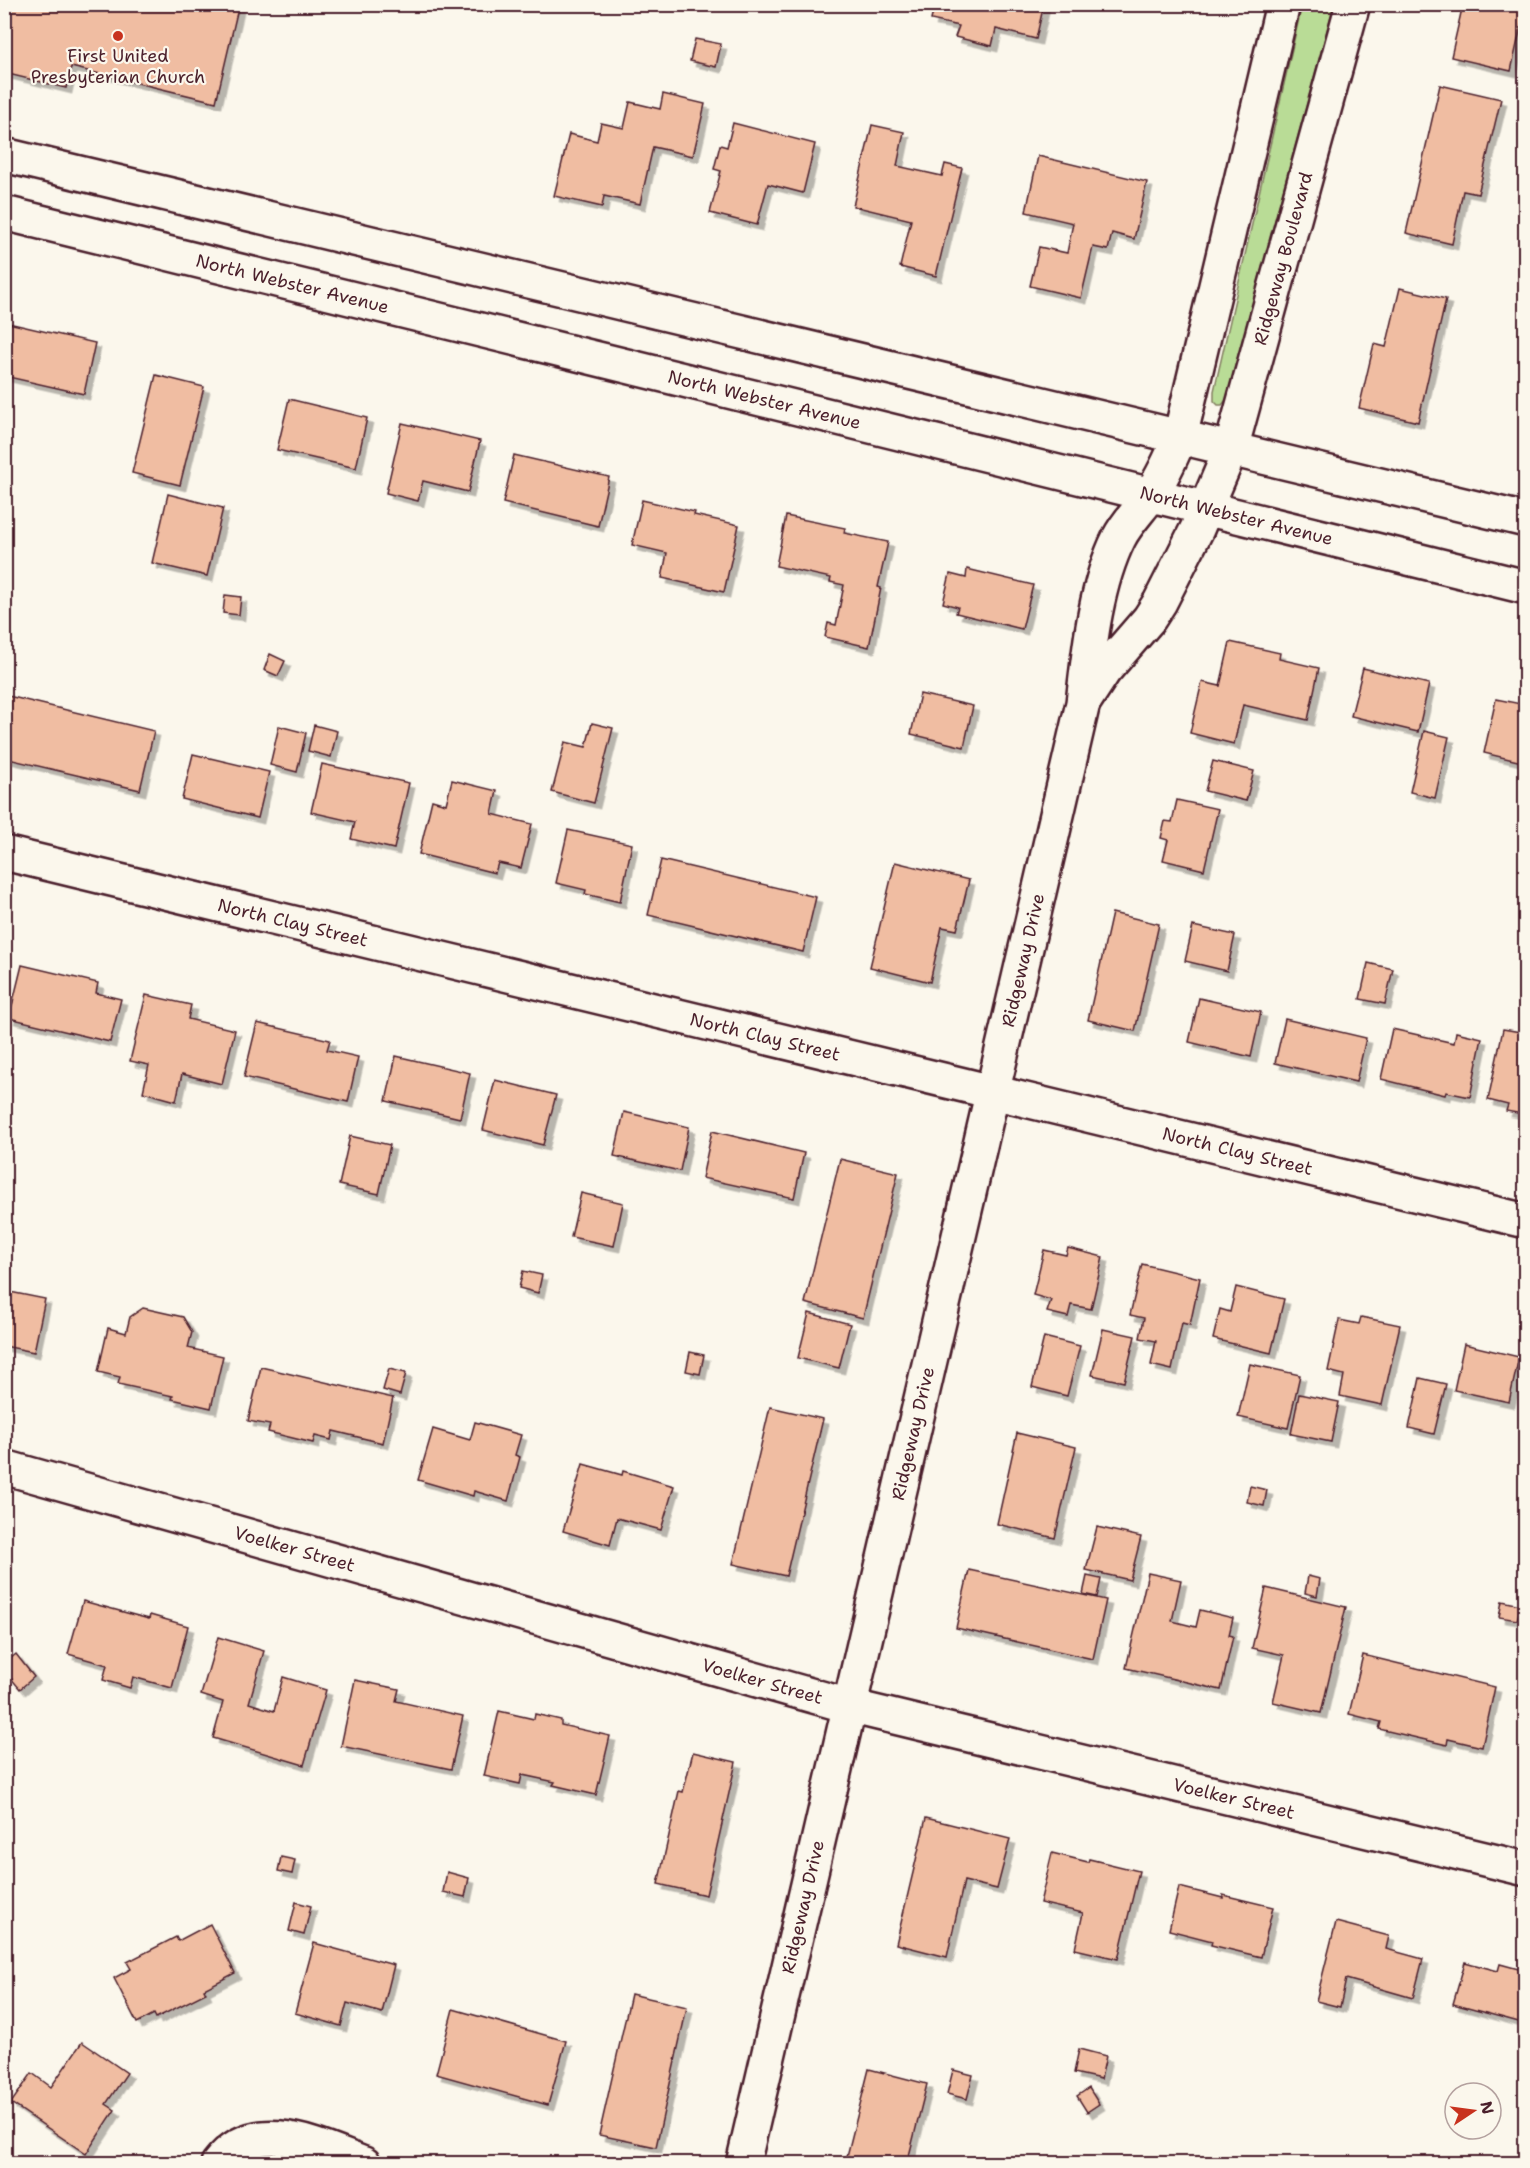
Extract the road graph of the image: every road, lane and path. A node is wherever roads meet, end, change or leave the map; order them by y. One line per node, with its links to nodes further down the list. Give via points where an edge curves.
1 (1283, 4): 5 (street)
2 (1353, 4): 6 (street, Ridgeway Boulevard)
3 (4, 155): 5 (street)
4 (4, 213): 7 (street, North Webster Avenue)
5 (1180, 437): 6 (street); 7 (street)
6 (1231, 449): 8 (street, Ridgeway Boulevard); 9 (street)
7 (1151, 495): 8 (street, North Webster Avenue); 11 (street, Ridgeway Drive, via 1120,536 1108,561 1089,644)
8 (1206, 508): 10 (street, North Webster Avenue); 11 (street, Ridgeway Drive, via 1160,602)
9 (1526, 520)
10 (1526, 587)
11 (1083, 703): 13 (street, Ridgeway Drive)
12 (4, 853): 13 (street, North Clay Street)
13 (992, 1092): 14 (street, North Clay Street); 16 (street, Ridgeway Drive)
14 (1526, 1221)
15 (4, 1467): 16 (street, Voelker Street)
16 (849, 1706): 17 (street, Voelker Street); 20 (street, Ridgeway Drive)
17 (1526, 1869)
18 (218, 2163): 19 (street, via 241,2144 265,2137 287,2137)
19 (364, 2163)
20 (743, 2163)

